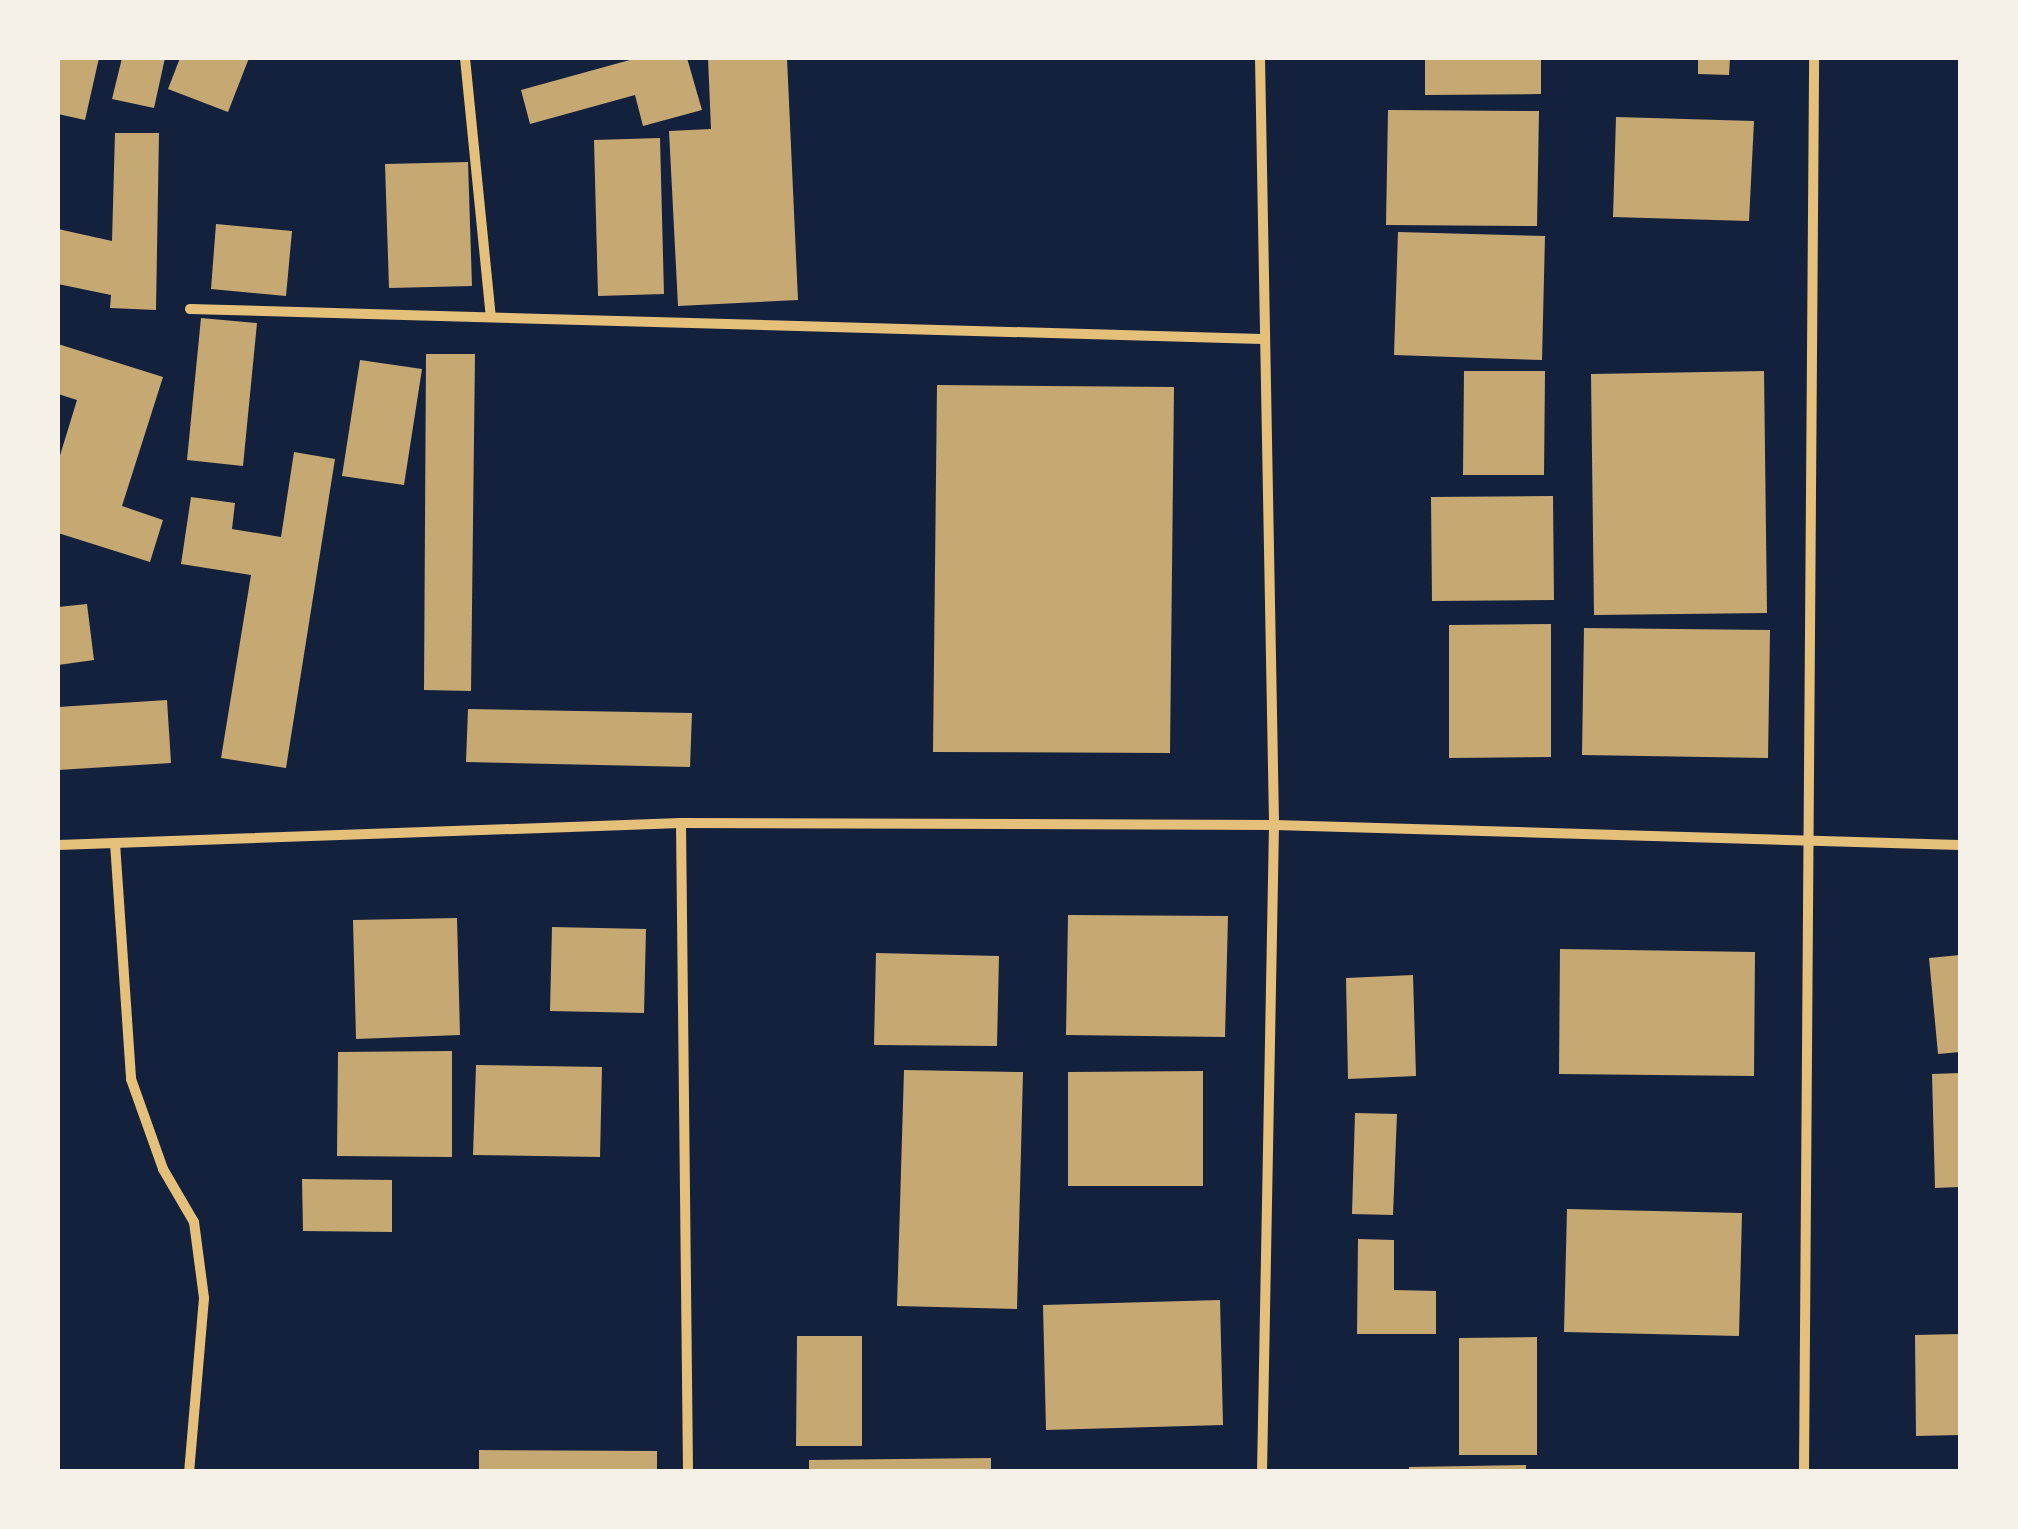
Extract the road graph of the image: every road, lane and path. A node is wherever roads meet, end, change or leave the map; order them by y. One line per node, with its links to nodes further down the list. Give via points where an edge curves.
1 (465, 58): 5 (street)
2 (1260, 58): 6 (street)
3 (1814, 58): 9 (street)
4 (190, 309): 5 (street)
5 (491, 317): 6 (street)
6 (1262, 339): 8 (street)
7 (682, 822): 8 (street); 10 (street); 14 (street)
8 (1274, 825): 9 (street); 15 (street)
9 (1807, 838): 11 (street); 16 (street)
10 (114, 843): 12 (street); 13 (street, via 131,1079 163,1169 194,1222 204,1298)
11 (1960, 844)
12 (58, 845)
13 (189, 1472)
14 (688, 1472)
15 (1262, 1472)
16 (1804, 1472)

